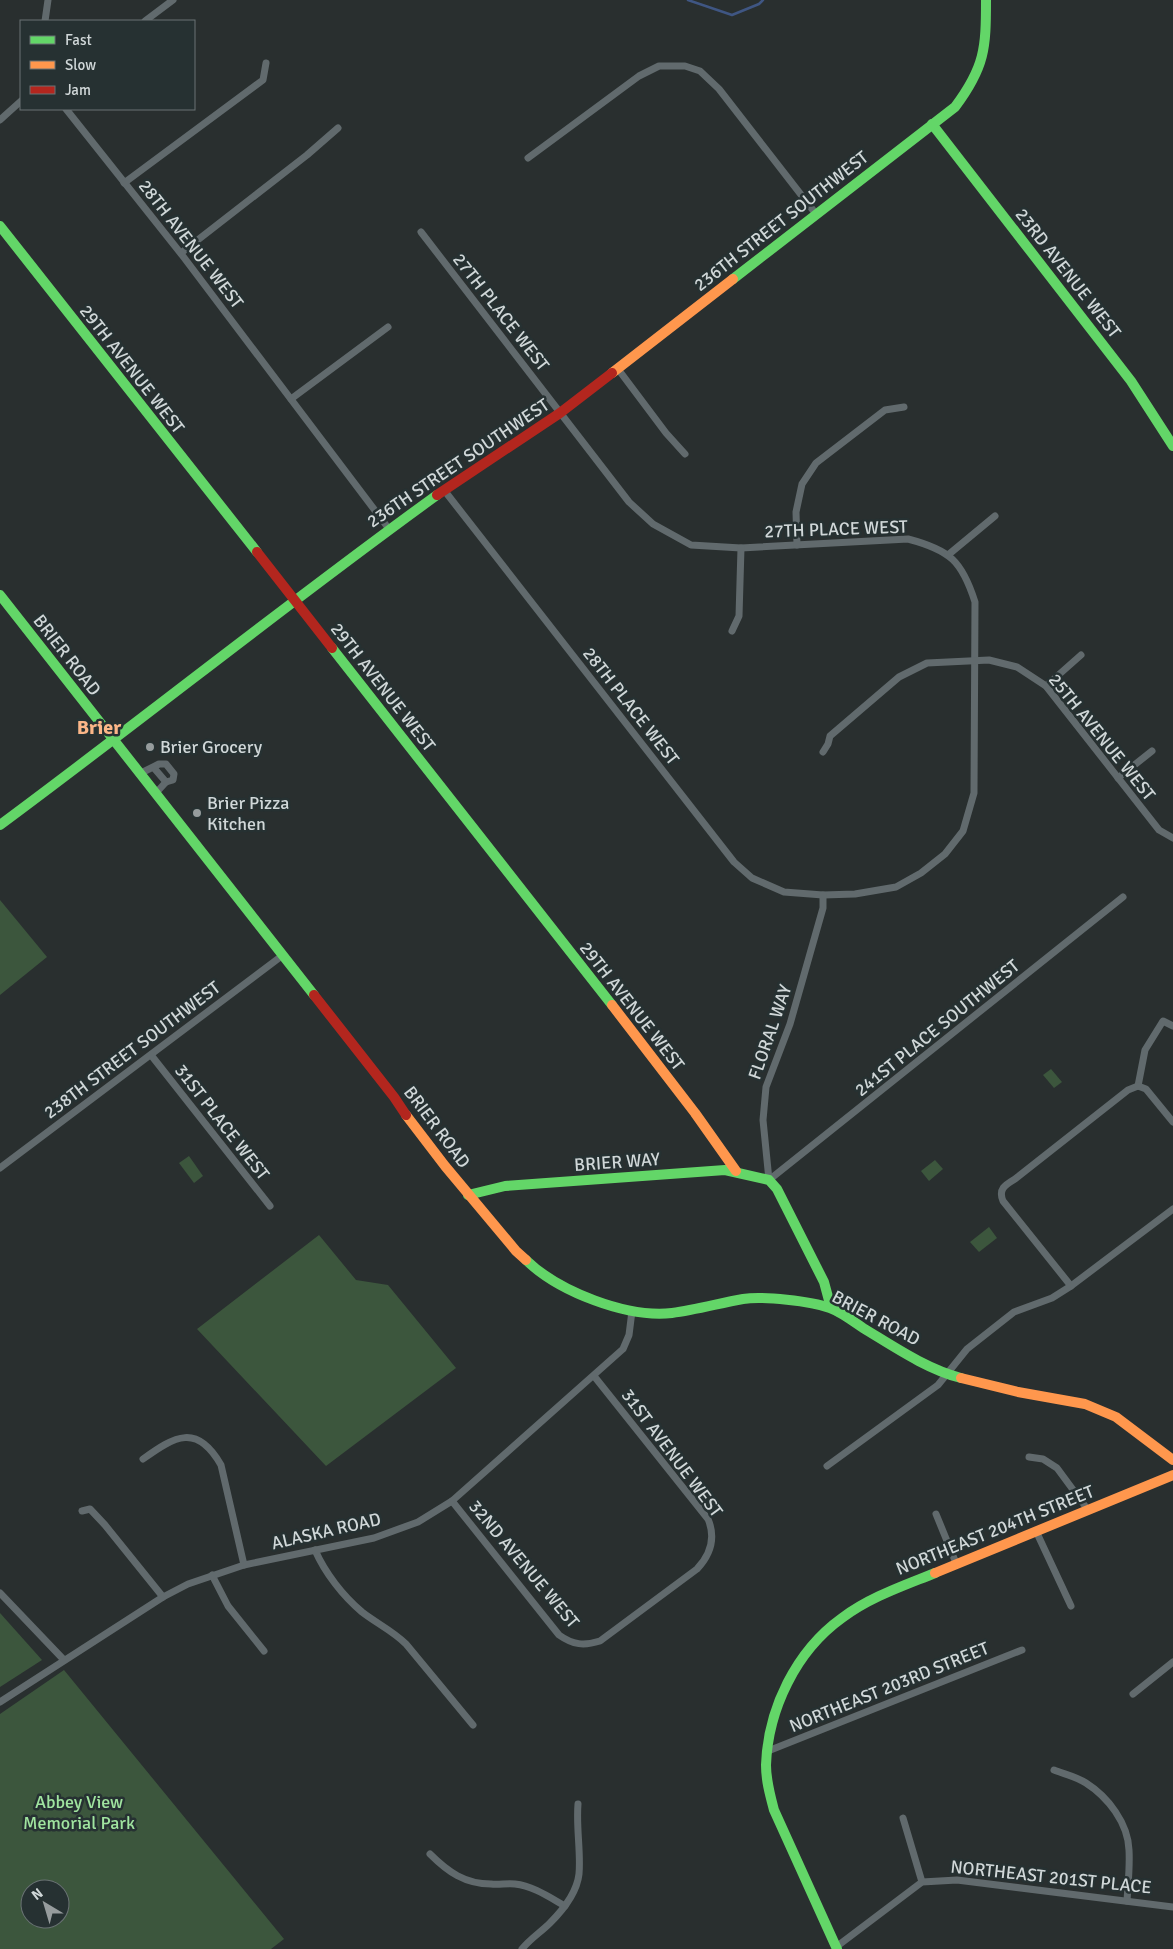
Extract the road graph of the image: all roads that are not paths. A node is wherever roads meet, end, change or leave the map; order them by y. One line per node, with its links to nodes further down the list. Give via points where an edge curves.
1 (48, 0): 4 (street)
2 (173, 0): 5 (street)
3 (986, 0): 10 (street, 236TH STREET SOUTHWEST, via 986,48 981,70 956,107)
4 (45, 20)
5 (146, 20)
6 (266, 63): 13 (street, via 263,80)
7 (20, 102): 9 (street)
8 (67, 110): 13 (street, 28TH AVENUE WEST)
9 (0, 120)
10 (932, 124): 14 (street, 236TH STREET SOUTHWEST); 23 (street, 23RD AVENUE WEST, via 1132,381)
11 (338, 128): 17 (street)
12 (528, 158): 14 (street, via 639,76 659,66 685,66 700,71 719,89)
13 (124, 183): 17 (street, 28TH AVENUE WEST)
14 (816, 214): 19 (street, 236TH STREET SOUTHWEST)
15 (0, 226): 32 (street, 29TH AVENUE WEST)
16 (421, 232): 22 (street, 27TH PLACE WEST)
17 (181, 253): 20 (street, 28TH AVENUE WEST)
18 (388, 327): 20 (street)
19 (618, 369): 22 (street, 236TH STREET SOUTHWEST); 24 (street, via 666,434)
20 (291, 399): 27 (street, 28TH AVENUE WEST)
21 (904, 408): 28 (street, via 884,410 816,463 802,484 796,512)
22 (560, 413): 25 (street, 236TH STREET SOUTHWEST); 29 (street, 27TH PLACE WEST, via 629,502 654,524 691,544)
23 (1173, 446)
24 (685, 454)
25 (444, 490): 27 (street, 236TH STREET SOUTHWEST); 47 (street, 28TH PLACE WEST, via 734,862 752,878 768,886 784,892)
26 (995, 516): 30 (street)
27 (389, 529): 32 (street, 236TH STREET SOUTHWEST)
28 (797, 545): 29 (street, 27TH PLACE WEST); 30 (street, 27TH PLACE WEST, via 908,539 928,544)
29 (741, 548): 33 (street, via 739,616)
30 (948, 555): 35 (street, 27TH PLACE WEST, via 967,577 974,602)
31 (0, 595): 37 (street, BRIER ROAD)
32 (293, 599): 37 (street, 236TH STREET SOUTHWEST); 55 (street, 29TH AVENUE WEST, via 545,919)
33 (732, 631)
34 (1081, 655): 36 (street)
35 (973, 659): 36 (street, 25TH AVENUE WEST, via 1017,667); 39 (street, 25TH AVENUE WEST, via 927,663 899,677 830,736); 47 (street, 27TH PLACE WEST, via 974,793 963,831 942,857 896,887)
36 (1046, 686): 42 (street, 25TH AVENUE WEST)
37 (113, 741): 41 (street, BRIER ROAD); 45 (street, 236TH STREET SOUTHWEST)
38 (1152, 751): 42 (street)
39 (822, 752)
40 (154, 768): 41 (street); 43 (street); 43 (street, via 166,764 174,774 173,780)
41 (139, 774): 44 (street, BRIER ROAD)
42 (1118, 778): 46 (street, 25TH AVENUE WEST, via 1159,830)
43 (166, 782): 44 (street)
44 (155, 794): 49 (street, BRIER ROAD)
45 (0, 825)
46 (1173, 838)
47 (823, 896): 56 (street, FLORAL WAY, via 821,917 797,1002 766,1087 763,1120)
48 (1123, 897): 56 (street, 241ST PLACE SOUTHWEST)
49 (283, 955): 51 (street, 238TH STREET SOUTHWEST); 57 (street, BRIER ROAD)
50 (1173, 1026): 52 (street, via 1163,1020 1145,1050)
51 (151, 1055): 54 (street, 238TH STREET SOUTHWEST); 58 (street, 31ST PLACE WEST)
52 (1138, 1086): 53 (street, via 1146,1089); 60 (street, via 1128,1090 1002,1190 1003,1201)
53 (1173, 1122)
54 (0, 1168)
55 (736, 1171): 56 (street, BRIER WAY); 57 (street, BRIER WAY, via 505,1186)
56 (769, 1180): 61 (street, via 824,1282)
57 (468, 1195): 62 (street, BRIER ROAD, via 537,1271 589,1298)
58 (270, 1206)
59 (1173, 1209): 60 (street)
60 (1071, 1286): 63 (street, via 1052,1298 1014,1312 967,1349)
61 (831, 1308): 62 (street, BRIER ROAD, via 792,1301 746,1300 673,1313); 63 (street, BRIER ROAD)
62 (632, 1311): 64 (street, ALASKA ROAD, via 629,1335 623,1349)
63 (946, 1374): 67 (street, BRIER ROAD, via 1085,1404 1116,1417); 68 (street, via 938,1384)
64 (594, 1376): 70 (street, ALASKA ROAD); 82 (street, 31ST AVENUE WEST, via 708,1519 713,1538 709,1553 697,1569 600,1641)
65 (1029, 1457): 71 (street, via 1043,1459 1057,1468)
66 (143, 1459): 77 (street, via 166,1442 187,1436 203,1442 214,1452 221,1465)
67 (1173, 1460)
68 (827, 1466)
69 (1173, 1475): 71 (street, NORTHEAST 204TH STREET)
70 (452, 1500): 75 (street, ALASKA ROAD, via 418,1522 374,1538); 82 (street, 32ND AVENUE WEST, via 559,1635)
71 (1088, 1510): 74 (street, NORTHEAST 204TH STREET)
72 (82, 1511): 80 (street, via 90,1509 105,1524)
73 (936, 1514): 76 (street)
74 (1036, 1531): 76 (street, NORTHEAST 204TH STREET); 81 (street)
75 (315, 1550): 77 (street, ALASKA ROAD); 89 (street, via 344,1594 406,1644)
76 (956, 1563): 90 (street, NORTHEAST 204TH STREET, via 874,1598 834,1623 815,1642 785,1688 772,1725)
77 (244, 1565): 78 (street, ALASKA ROAD)
78 (212, 1575): 80 (street, ALASKA ROAD); 84 (street, via 228,1606)
79 (0, 1592): 85 (street)
80 (163, 1597): 85 (street, ALASKA ROAD)
81 (1071, 1606)
82 (576, 1644)
83 (1022, 1650): 90 (street, NORTHEAST 203RD STREET)
84 (264, 1651)
85 (64, 1660): 88 (street, ALASKA ROAD)
86 (1173, 1662): 87 (street)
87 (1133, 1694)
88 (0, 1702)
89 (473, 1725)
90 (768, 1752): 99 (street, NORTHEAST 204TH STREET, via 767,1776 774,1808)
91 (1054, 1770): 96 (street, via 1085,1782 1114,1810 1130,1849)
92 (578, 1804): 97 (street, via 579,1873)
93 (903, 1818): 95 (street)
94 (430, 1854): 97 (street, via 444,1868 476,1884 514,1884 534,1889)
95 (922, 1882): 96 (street, NORTHEAST 201ST PLACE, via 957,1880); 99 (street)
96 (1127, 1901): 98 (street, NORTHEAST 201ST PLACE)
97 (565, 1906): 100 (street)
98 (1173, 1907)
99 (833, 1948)
100 (522, 1949)

